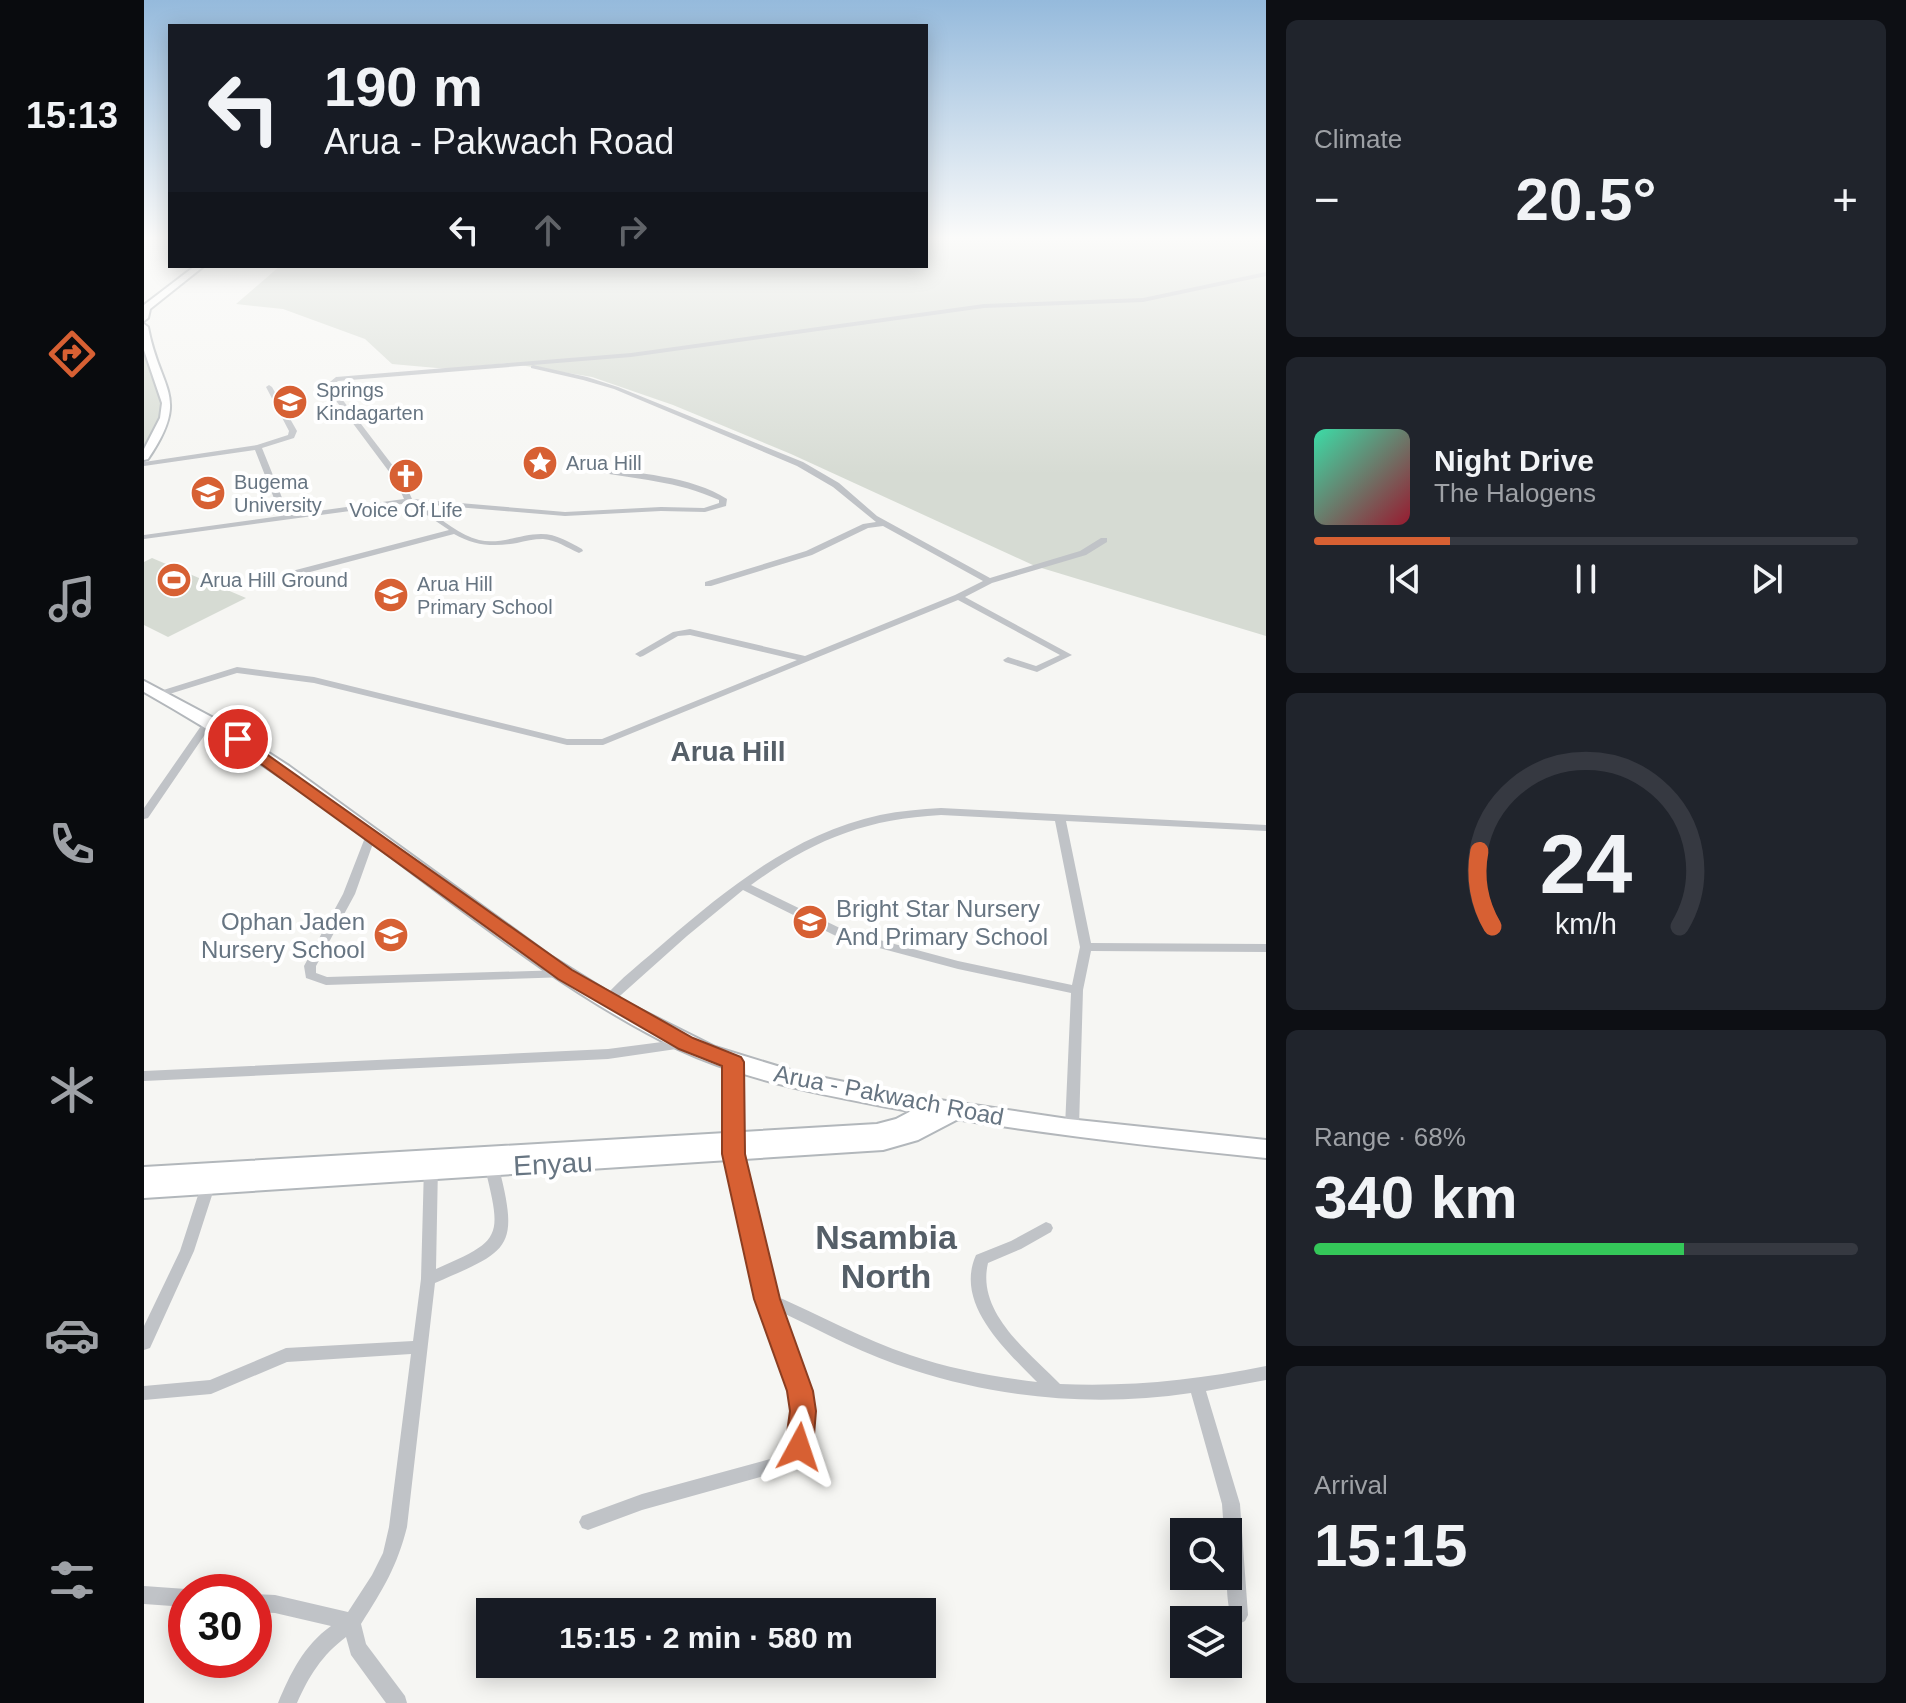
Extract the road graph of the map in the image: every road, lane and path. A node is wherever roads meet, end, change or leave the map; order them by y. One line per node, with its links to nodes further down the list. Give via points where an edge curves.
1 (909, 316): 3 (street)
2 (144, 327): 6 (street, via 169,400)
3 (518, 365): 9 (street, via 363,374 330,381 328,386 400,481); 11 (street, via 607,385 759,446 828,480)
4 (269, 387): 5 (street, via 293,431 283,441)
5 (258, 447): 7 (street); 10 (street)
6 (144, 457)
7 (144, 464)
8 (594, 469): 9 (street, via 715,495 723,504 705,510 565,514)
9 (409, 501): 10 (street); 12 (street)
10 (286, 518): 13 (street)
11 (886, 525): 17 (street); 18 (street, via 872,524 820,549)
12 (455, 531): 15 (street, via 486,543 556,537); 16 (street)
13 (144, 537)
14 (1104, 540): 17 (street, via 1083,553)
15 (579, 551)
16 (295, 573)
17 (989, 581): 19 (street)
18 (708, 584)
19 (958, 597): 21 (street); 22 (street, via 1067,655 1037,669)
20 (640, 654): 21 (street, via 683,632)
21 (802, 658): 23 (street, via 590,744 314,680 237,670)
22 (1008, 660)
23 (152, 690): 24 (main road, Arua - Pakwach Road)
24 (213, 724): 25 (street, via 204,728); 28 (main road, Arua - Pakwach Road)
25 (144, 816)
26 (1060, 817): 27 (street); 29 (street, via 926,810 887,817 822,837); 30 (street)
27 (1266, 828)
28 (371, 835): 32 (main road, Arua - Pakwach Road); 32 (street, via 310,975 326,981)
29 (744, 886): 33 (street, via 842,934); 34 (street)
30 (1086, 947): 31 (street); 33 (street)
31 (1266, 948)
32 (565, 974): 34 (main road, Arua - Pakwach Road)
33 (1077, 990): 40 (street)
34 (608, 1000): 35 (main road, Arua - Pakwach Road)
35 (686, 1043): 36 (main road, Arua - Pakwach Road); 37 (street, via 608,1054)
36 (733, 1062): 38 (main road, Arua - Pakwach Road); 41 (street)
37 (144, 1076)
38 (930, 1108): 39 (main road, Arua - Pakwach Road); 41 (street, Enyau, via 877,1132)
39 (955, 1112): 40 (main road, Arua - Pakwach Road); 41 (street, Enyau, via 897,1140)
40 (1072, 1127): 42 (main road, Arua - Pakwach Road)
41 (733, 1147): 43 (street, Enyau); 44 (street, Enyau); 50 (street)
42 (1266, 1149)
43 (431, 1164): 44 (street, Enyau); 45 (street, Enyau); 46 (street, Enyau); 49 (street)
44 (492, 1168): 49 (street, via 504,1213 501,1237 482,1255)
45 (144, 1175)
46 (208, 1186): 47 (street, Enyau); 51 (street, via 187,1251)
47 (144, 1190)
48 (1046, 1228): 55 (street, via 981,1259 977,1280 987,1314)
49 (428, 1279): 52 (street)
50 (767, 1299): 55 (street, via 909,1361 972,1381); 57 (street, via 800,1391 803,1432 795,1455 790,1461)
51 (144, 1343)
52 (421, 1347): 56 (street, via 286,1355 211,1387); 62 (street, via 391,1555)
53 (1266, 1373): 54 (street)
54 (1197, 1387): 55 (street, via 1151,1393); 61 (street, via 1231,1504)
55 (1057, 1392)
56 (144, 1393)
57 (588, 1522)
58 (144, 1595): 59 (street)
59 (168, 1597)
60 (272, 1604): 62 (street)
61 (1238, 1606)
62 (352, 1622): 63 (street, via 324,1642); 64 (street, via 358,1648)
63 (287, 1703)
64 (398, 1703)

